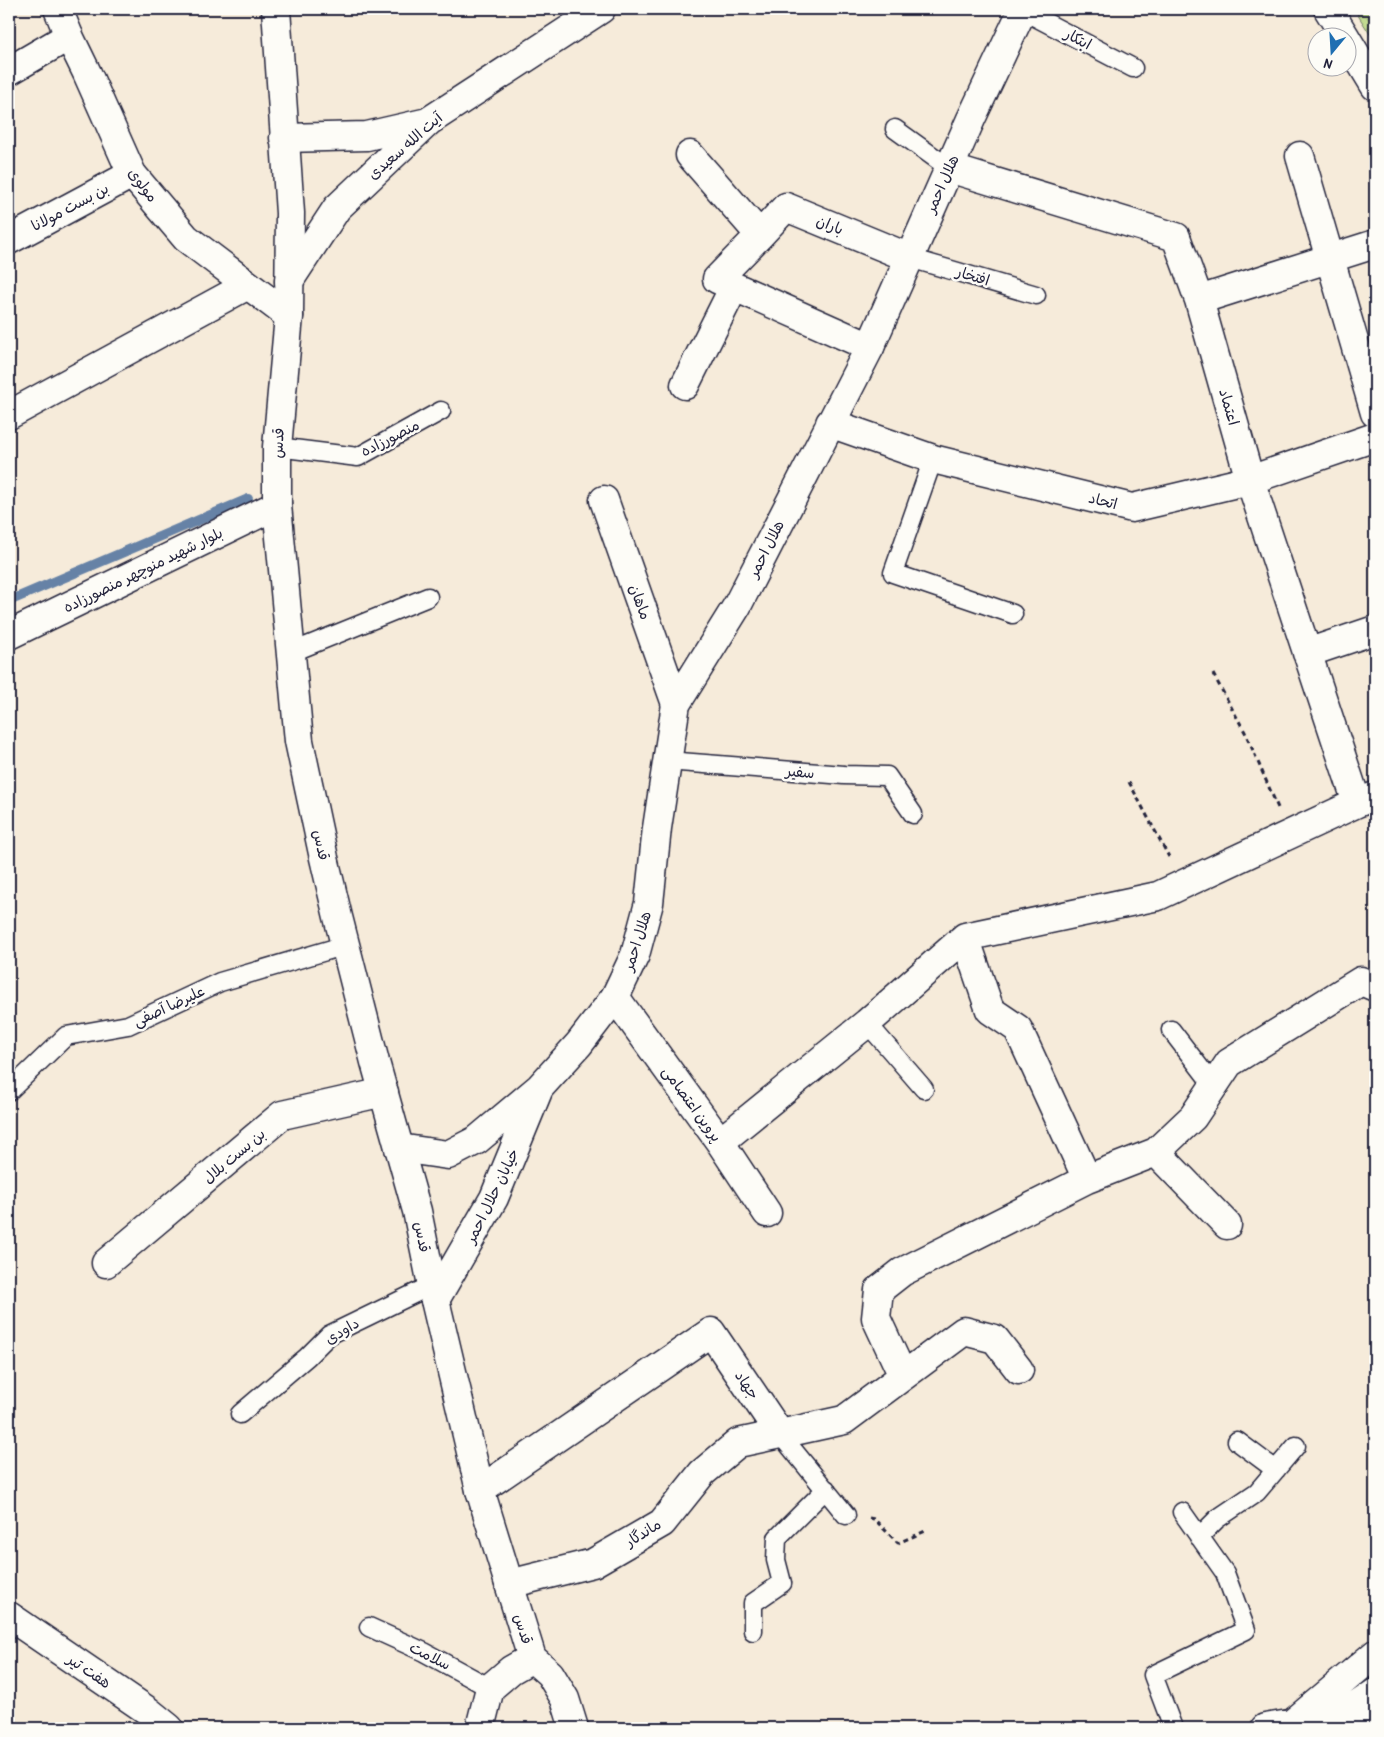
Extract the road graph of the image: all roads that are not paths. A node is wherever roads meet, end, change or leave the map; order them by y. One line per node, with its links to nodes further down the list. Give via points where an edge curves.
1 (58, 9): 7 (street, مولوی)
2 (276, 9): 14 (street, قدس)
3 (601, 9): 12 (street, آیت الله سعیدی)
4 (1023, 9): 9 (lane, ابتکار); 17 (street, هلال احمر)
5 (1328, 9): 6 (street)
6 (1340, 28)
7 (68, 36): 10 (street); 18 (street, مولوی)
8 (1356, 55): 11 (street)
9 (1133, 68)
10 (9, 71)
11 (1375, 86)
12 (429, 121): 14 (street, via 367,136); 24 (street, آیت الله سعیدی, via 337,208)
13 (895, 128): 17 (lane)
14 (284, 138): 24 (street, قدس, via 290,213)
15 (690, 155): 19 (street)
16 (1300, 156): 23 (street)
17 (949, 168): 22 (street, هلال احمر); 28 (street, اعتماد, via 1176,236)
18 (132, 174): 20 (street, بن بست مولانا); 25 (street, مولوی, via 186,238)
19 (760, 235): 22 (street, باران, via 786,207); 26 (street, via 716,279)
20 (9, 240)
21 (1375, 244): 23 (street)
22 (910, 258): 27 (lane, افتخار); 30 (street, هلال احمر)
23 (1330, 258): 28 (street); 33 (street)
24 (289, 281): 29 (street, قدس)
25 (248, 285): 29 (street, مولوی); 34 (street)
26 (734, 287): 30 (street); 31 (street)
27 (1036, 295)
28 (1199, 300): 39 (street, اعتماد)
29 (289, 316): 37 (street, قدس)
30 (870, 347): 35 (street, هلال احمر)
31 (685, 385)
32 (441, 411): 37 (lane, منصورزاده, via 358,457)
33 (1375, 413)
34 (9, 414)
35 (830, 423): 38 (street, اتحاد); 48 (street, هلال احمر, via 736,606)
36 (1375, 438): 39 (street, اتحاد)
37 (277, 447): 41 (street, قدس)
38 (933, 459): 39 (street, اتحاد, via 1132,508); 43 (lane, via 893,573)
39 (1250, 480): 47 (street, اعتماد)
40 (604, 500): 48 (street, ماهان)
41 (277, 505): 45 (street, بلوار شهید منوچهر منصورزاده); 46 (street, قدس)
42 (428, 597): 46 (lane)
43 (1013, 614)
44 (1375, 630): 47 (street)
45 (9, 635)
46 (290, 653): 53 (street, قدس, via 299,741)
47 (1307, 653): 50 (street, اعتماد)
48 (676, 704): 49 (street, هلال احمر)
49 (667, 760): 51 (lane, سفیر, via 887,776); 55 (street, هلال احمر, via 649,903 636,954)
50 (1366, 800): 52 (street, via 1158,896)
51 (913, 814)
52 (965, 937): 56 (street); 66 (street, via 990,1010 1018,1029)
53 (346, 945): 61 (lane, علیرضا آصفی, via 220,982 128,1025 66,1036); 62 (street, قدس)
54 (1375, 987): 58 (street, via 1361,980 1229,1063)
55 (616, 997): 59 (street, هلال احمر); 63 (street, پروین اعتصامی)
56 (867, 1023): 60 (lane); 63 (street)
57 (1171, 1030): 58 (lane)
58 (1214, 1086): 65 (street, via 1193,1117)
59 (540, 1087): 64 (street, via 477,1140 448,1155); 70 (street, خیابان حلال احمر, via 494,1198)
60 (924, 1089)
61 (9, 1091)
62 (384, 1092): 64 (street, قدس); 69 (street, بن بست بلال, via 282,1116)
63 (720, 1142): 67 (street, پروین اعتصامی)
64 (399, 1148): 70 (street, قدس, via 417,1210)
65 (1156, 1152): 66 (street); 68 (street)
66 (1087, 1179): 72 (street, via 902,1272 878,1290 876,1318)
67 (766, 1213)
68 (1227, 1225)
69 (106, 1263)
70 (434, 1292): 73 (lane, داودی, via 329,1336); 79 (street, قدس)
71 (1019, 1370): 72 (street, via 995,1339 964,1331)
72 (904, 1376): 74 (street, via 844,1420)
73 (240, 1414)
74 (780, 1434): 78 (lane); 79 (street, جهاد, via 712,1332); 83 (street, ماندگار, via 738,1443 702,1473 662,1523 593,1563)
75 (1237, 1441): 77 (lane)
76 (1296, 1446): 77 (lane)
77 (1276, 1470): 82 (lane, via 1257,1492 1217,1518)
78 (826, 1489): 81 (lane); 86 (lane, via 777,1538 776,1560 782,1583 753,1603)
79 (480, 1490): 83 (street, قدس)
80 (1182, 1512): 82 (lane)
81 (846, 1515)
82 (1199, 1536): 97 (lane, via 1225,1573 1246,1630 1153,1675)
83 (509, 1584): 88 (street, قدس)
84 (9, 1616): 94 (street, هفت تیر)
85 (369, 1627): 89 (lane, سلامت)
86 (754, 1631)
87 (1375, 1654): 93 (street)
88 (532, 1658): 89 (street, via 510,1670); 96 (street, via 550,1674 564,1699)
89 (490, 1688): 95 (street)
90 (1375, 1693): 92 (street)
91 (1375, 1706): 92 (lane)
92 (1352, 1722): 93 (street)
93 (1292, 1723): 98 (street)
94 (169, 1728)
95 (480, 1728)
96 (574, 1728)
97 (1173, 1728)
98 (1265, 1728)

